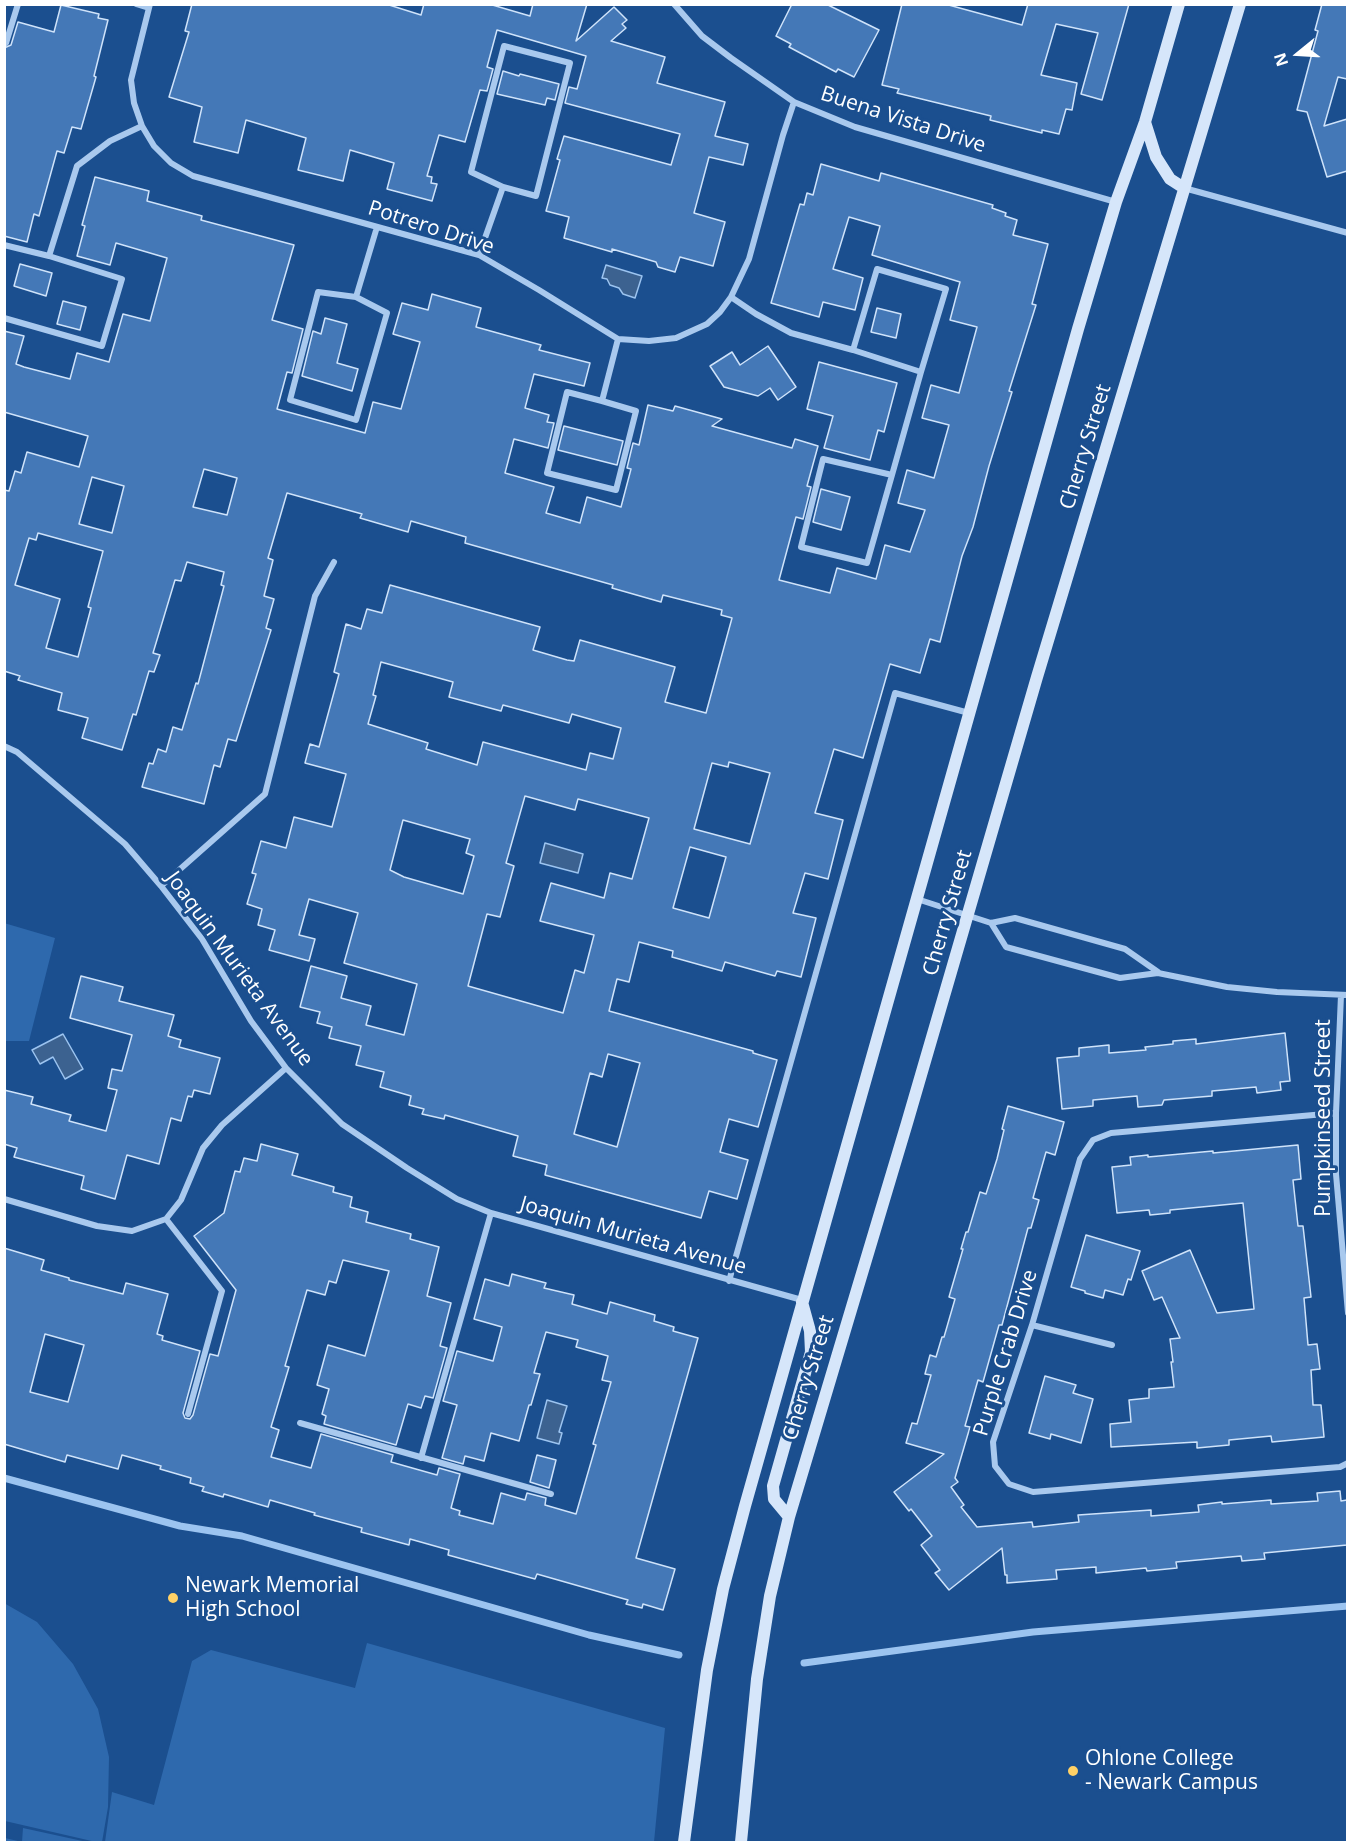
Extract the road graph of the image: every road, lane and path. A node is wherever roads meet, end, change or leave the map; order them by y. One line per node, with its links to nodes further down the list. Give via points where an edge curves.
1 (18, 4): 7 (street)
2 (136, 4): 6 (street)
3 (674, 4): 8 (street, Buena Vista Drive, via 702,36)
4 (1179, 4): 9 (main road, Cherry Street)
5 (1240, 4): 12 (main road, Cherry Street)
6 (150, 6): 10 (street, Potrero Drive, via 131,80)
7 (4, 42)
8 (794, 102): 13 (street, Buena Vista Drive, via 855,127); 20 (street, Potrero Drive, via 750,259)
9 (1145, 122): 12 (main road, via 1156,157 1170,179); 13 (main road, Cherry Street)
10 (142, 126): 14 (street, Potrero Drive, via 171,163 193,176); 18 (street, via 110,141 76,166)
11 (503, 187): 11 (street, via 536,196 570,63 504,46 471,172); 17 (street)
12 (1184, 188): 15 (street); 32 (main road, Cherry Street)
13 (1116, 202): 28 (main road, Cherry Street)
14 (377, 226): 17 (street, Potrero Drive); 19 (street)
15 (1347, 233)
16 (4, 244): 18 (street)
17 (479, 255): 22 (street, Potrero Drive)
18 (50, 256): 21 (street, via 122,279 102,346)
19 (356, 297): 19 (street, via 387,314 356,420 290,400 318,292)
20 (731, 297): 22 (street, Potrero Drive, via 706,324 676,338); 23 (street, via 791,333)
21 (4, 318)
22 (618, 339): 25 (street)
23 (853, 350): 24 (street); 24 (street, via 877,269 946,289)
24 (921, 372): 26 (street)
25 (602, 401): 25 (street, via 567,392 547,473 616,490 636,411)
26 (892, 475): 26 (street, via 823,459 801,547 867,563)
27 (334, 562): 30 (street, via 315,596 265,794)
28 (969, 713): 31 (main road, Cherry Street); 41 (street, via 895,693)
29 (4, 746): 30 (street, Joaquin Murieta Avenue, via 18,752 125,844)
30 (161, 886): 36 (street, Joaquin Murieta Avenue, via 202,939 251,1021)
31 (917, 899): 32 (street); 42 (main road, Cherry Street)
32 (968, 914): 33 (street); 51 (main road, Cherry Street)
33 (992, 923): 34 (street, via 1015,918 1125,949); 34 (street, via 1006,947 1120,978)
34 (1158, 973): 35 (street, via 1227,987)
35 (1344, 995): 37 (street, Pumpkinseed Street)
36 (286, 1068): 39 (street, Joaquin Murieta Avenue, via 342,1124 457,1199); 40 (street, via 222,1125 203,1148 181,1200)
37 (1336, 1113): 43 (street, Pumpkinseed Street, via 1336,1174); 44 (street, Purple Crab Drive, via 1112,1133 1093,1140 1080,1159)
38 (4, 1199): 40 (street, via 97,1226 132,1231)
39 (491, 1213): 41 (street, Joaquin Murieta Avenue); 48 (street)
40 (166, 1219): 46 (street, via 222,1291)
41 (729, 1281): 42 (street, Joaquin Murieta Avenue)
42 (802, 1300): 51 (main road, via 811,1352 773,1486 774,1499); 52 (main road, Cherry Street, via 723,1589 707,1670)
43 (1347, 1313)
44 (1032, 1325): 45 (street); 49 (street, Purple Crab Drive, via 993,1442 995,1466 1009,1484 1033,1492 1340,1467)
45 (1112, 1345)
46 (188, 1414)
47 (300, 1423): 48 (street)
48 (421, 1458): 50 (street)
49 (1347, 1463)
50 (551, 1494)
51 (789, 1517): 53 (main road, Cherry Street, via 770,1596 757,1679)
52 (684, 1842)
53 (741, 1842)

